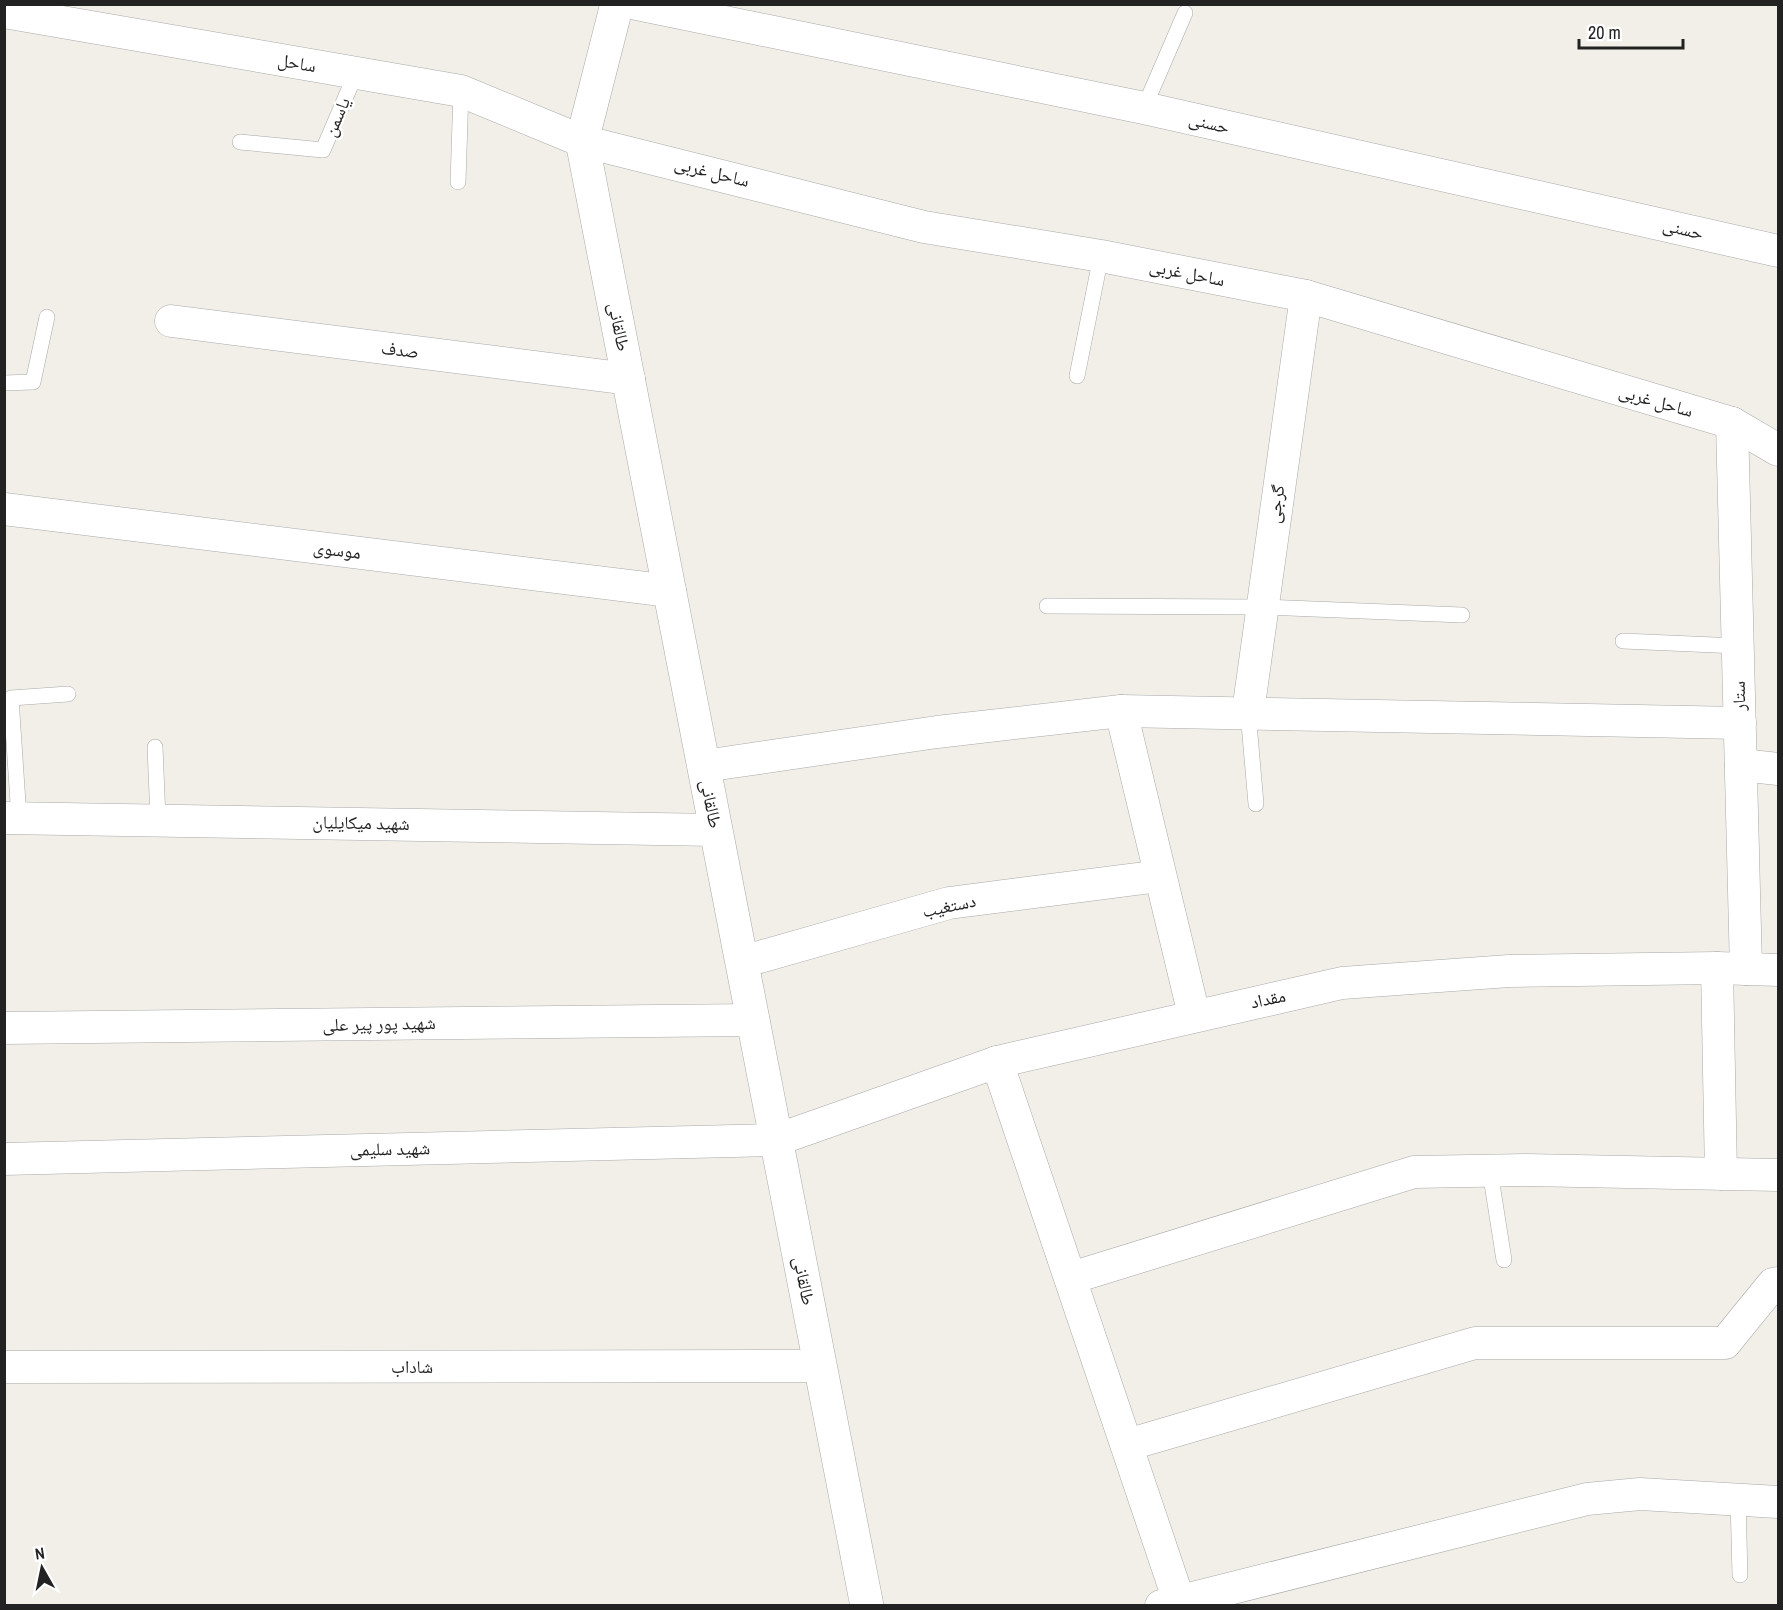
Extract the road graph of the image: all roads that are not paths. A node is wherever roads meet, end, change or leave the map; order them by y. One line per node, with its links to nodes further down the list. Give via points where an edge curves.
1 (617, 4): 8 (street, طالقانی)
2 (637, 4): 7 (street, حسنی)
3 (4, 12): 5 (street, ساحل)
4 (1185, 13): 7 (lane)
5 (356, 73): 6 (street, ساحل); 9 (lane, یاسمن, via 323,150)
6 (461, 92): 8 (street, ساحل); 10 (lane)
7 (1144, 108): 11 (street, حسنی)
8 (582, 141): 12 (street, ساحل غربی, via 924,227); 17 (street, طالقانی)
9 (240, 142)
10 (458, 182)
11 (1779, 250)
12 (1101, 256): 13 (street, ساحل غربی); 16 (lane)
13 (1306, 296): 19 (street, ساحل غربی); 24 (street, گرجی)
14 (47, 317): 18 (lane, via 33,382)
15 (171, 321): 17 (street, صدف)
16 (1077, 376)
17 (629, 379): 22 (street, طالقانی)
18 (4, 383)
19 (1732, 423): 20 (street, ساحل غربی); 27 (street, ستار)
20 (1779, 450)
21 (4, 509): 22 (street, موسوی)
22 (670, 591): 34 (street, طالقانی)
23 (1047, 606): 24 (lane)
24 (1262, 607): 25 (lane); 30 (street, گرجی)
25 (1462, 615)
26 (1623, 641): 27 (lane)
27 (1738, 646): 31 (street, ستار)
28 (68, 694): 37 (lane, via 11,698)
29 (1121, 711): 30 (street); 34 (street, via 937,732); 40 (street)
30 (1248, 712): 31 (street); 36 (lane)
31 (1740, 723): 33 (street, ستار)
32 (155, 747): 38 (lane)
33 (1741, 765): 35 (street); 42 (street, ستار)
34 (704, 766): 39 (street, طالقانی)
35 (1779, 769)
36 (1256, 804)
37 (12, 818): 38 (street, شهید میکایلیان)
38 (158, 819): 39 (street, شهید میکایلیان)
39 (717, 830): 41 (street, طالقانی)
40 (1160, 876): 41 (street, دستغیب, via 949,903); 44 (street)
41 (742, 962): 45 (street, طالقانی)
42 (1732, 969): 43 (street, مقداد); 44 (street, مقداد, via 1509,971 1342,982); 51 (street, ستار)
43 (1779, 970)
44 (1194, 1015): 47 (street, مقداد)
45 (753, 1020): 46 (street, شهید پور پیر علی); 48 (street, طالقانی)
46 (4, 1029)
47 (997, 1062): 48 (street, مقداد); 54 (street)
48 (776, 1140): 49 (street, شهید سلیمی); 56 (street, طالقانی)
49 (4, 1159)
50 (1490, 1171): 51 (street); 53 (lane); 54 (street, via 1414,1172)
51 (1721, 1174): 52 (street)
52 (1779, 1175)
53 (1504, 1260)
54 (1071, 1278): 58 (street)
55 (1779, 1284): 58 (street, via 1773,1284 1725,1343 1474,1343)
56 (820, 1366): 57 (street, شاداب); 63 (street, طالقانی)
57 (4, 1367)
58 (1127, 1445): 62 (street)
59 (1738, 1500): 60 (street); 61 (lane); 62 (street, via 1640,1494 1587,1499)
60 (1779, 1502)
61 (1740, 1575)
62 (1170, 1603)
63 (867, 1605)

